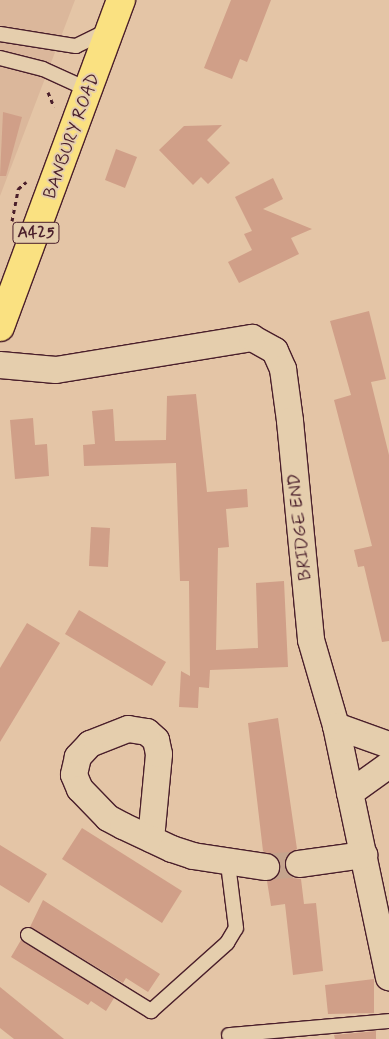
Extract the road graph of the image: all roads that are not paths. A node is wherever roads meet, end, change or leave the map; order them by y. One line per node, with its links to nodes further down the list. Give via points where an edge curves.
1 (121, 0): 2 (main road, BANBURY ROAD / A425)
2 (110, 29): 3 (lane, via 76,46); 5 (main road, BANBURY ROAD / A425)
3 (0, 34)
4 (0, 58): 5 (lane, via 43,69)
5 (88, 90): 6 (main road, BANBURY ROAD / A425)
6 (0, 327)
7 (0, 366): 8 (street, BRIDGE END, via 56,370 252,338 276,351 284,369 311,640)
8 (336, 726): 9 (street); 11 (street, BRIDGE END)
9 (389, 745)
10 (389, 764): 11 (street)
11 (350, 793): 13 (street, BRIDGE END)
12 (151, 839): 14 (street)
13 (364, 854): 15 (street); 18 (street, BRIDGE END)
14 (228, 864): 16 (street); 17 (lane, via 236,928 227,943 151,1011)
15 (299, 864)
16 (266, 868)
17 (28, 934)
18 (389, 977)
19 (389, 1021): 21 (lane)
20 (229, 1035): 21 (lane)
21 (271, 1036)

